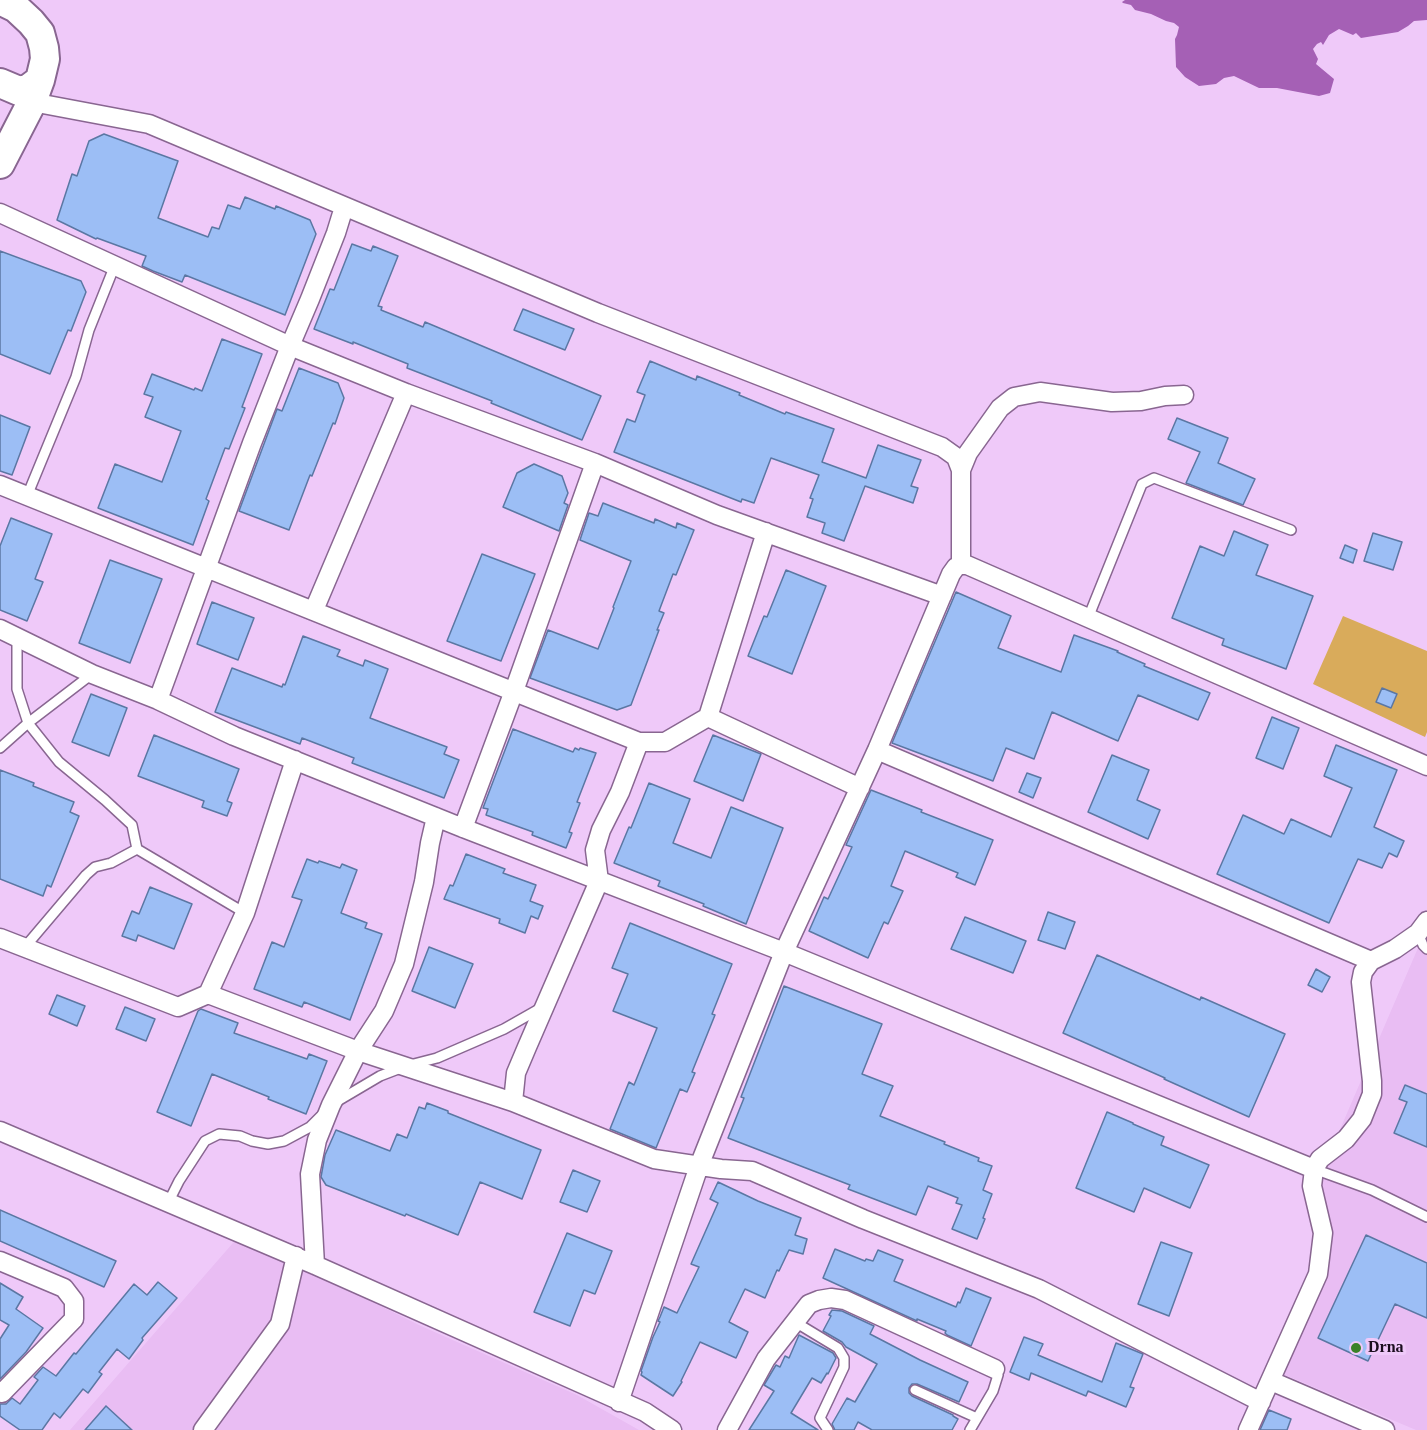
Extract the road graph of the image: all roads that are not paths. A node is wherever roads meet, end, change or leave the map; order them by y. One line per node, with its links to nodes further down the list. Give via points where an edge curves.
1 (5, 10): 3 (main road, via 31,22 40,33 45,59)
2 (0, 83): 3 (main road, via 19,91)
3 (36, 91): 4 (main road); 5 (street, via 149,124)
4 (0, 165)
5 (344, 207): 8 (street); 12 (street, via 619,322 942,447 956,457)
6 (0, 213): 7 (street)
7 (115, 265): 8 (street); 14 (lane, via 89,330 76,377)
8 (290, 346): 9 (street); 18 (street)
9 (406, 393): 11 (street); 20 (street)
10 (1184, 395): 12 (street, via 1112,402 1040,392 1014,397 1000,408 978,438)
11 (595, 463): 16 (street); 25 (street)
12 (961, 470): 17 (street)
13 (0, 485): 14 (street)
14 (27, 496): 18 (street)
15 (1291, 530): 21 (lane, via 1154,478 1142,484)
16 (766, 532): 19 (street); 27 (street)
17 (961, 565): 19 (street, via 951,574); 21 (street)
18 (207, 568): 20 (street); 26 (street)
19 (942, 596): 31 (street)
20 (314, 610): 25 (street)
21 (1088, 618): 33 (street)
22 (0, 629): 23 (street)
23 (17, 637): 24 (street); 28 (lane, via 17,688)
24 (92, 674): 26 (street); 28 (lane)
25 (514, 691): 29 (street); 36 (street)
26 (158, 700): 32 (street)
27 (708, 717): 29 (street, via 665,742); 34 (street)
28 (28, 723): 30 (lane); 37 (lane, via 59,762 132,825)
29 (639, 742): 38 (street, via 595,850)
30 (0, 748)
31 (878, 750): 34 (street); 45 (street)
32 (295, 760): 35 (street); 39 (street)
33 (1427, 766)
34 (860, 788): 44 (street)
35 (436, 817): 36 (street); 48 (street, via 404,964 384,1011)
36 (463, 828): 38 (street)
37 (137, 849): 39 (lane); 42 (lane, via 95,867)
38 (599, 881): 44 (street); 47 (street)
39 (245, 913): 46 (street)
40 (1422, 927): 43 (lane, via 1423,945); 45 (street, via 1395,949)
41 (0, 938): 42 (street)
42 (25, 947): 46 (street, via 178,1007)
43 (1427, 949)
44 (784, 952): 53 (street); 54 (street)
45 (1371, 961): 54 (street, via 1361,982 1372,1094 1362,1119)
46 (208, 994): 48 (street)
47 (546, 1006): 49 (lane, via 468,1045); 50 (street, via 516,1073)
48 (358, 1051): 49 (street); 51 (street)
49 (406, 1066): 50 (street); 51 (lane, via 380,1076)
50 (513, 1102): 53 (street, via 654,1159)
51 (331, 1105): 55 (lane, via 310,1127 284,1141 268,1144 219,1134 205,1141); 59 (street, via 317,1140 310,1174)
52 (0, 1131): 55 (street)
53 (699, 1166): 65 (street); 66 (street, via 752,1172 1039,1289)
54 (1314, 1169): 56 (lane, via 1372,1190); 62 (street, via 1312,1186 1323,1233 1318,1274)
55 (168, 1203): 57 (street)
56 (1427, 1217)
57 (296, 1256): 59 (street); 68 (street, via 280,1324)
58 (0, 1261): 64 (street, via 64,1288 74,1301 74,1319)
59 (315, 1265): 65 (street)
60 (795, 1322): 61 (street, via 809,1304 831,1298 845,1300); 70 (street, via 766,1359); 71 (lane, via 838,1348 844,1358 844,1367 820,1418)
61 (994, 1369): 67 (lane, via 998,1375 993,1391)
62 (1271, 1381): 66 (street); 74 (street)
63 (915, 1390): 67 (lane)
64 (2, 1393)
65 (619, 1401): 69 (street)
66 (1261, 1402): 73 (street)
67 (977, 1418): 72 (lane)
68 (203, 1430)
69 (672, 1430)
70 (727, 1430)
71 (828, 1430)
72 (970, 1430)
73 (1248, 1430)
74 (1385, 1430)

